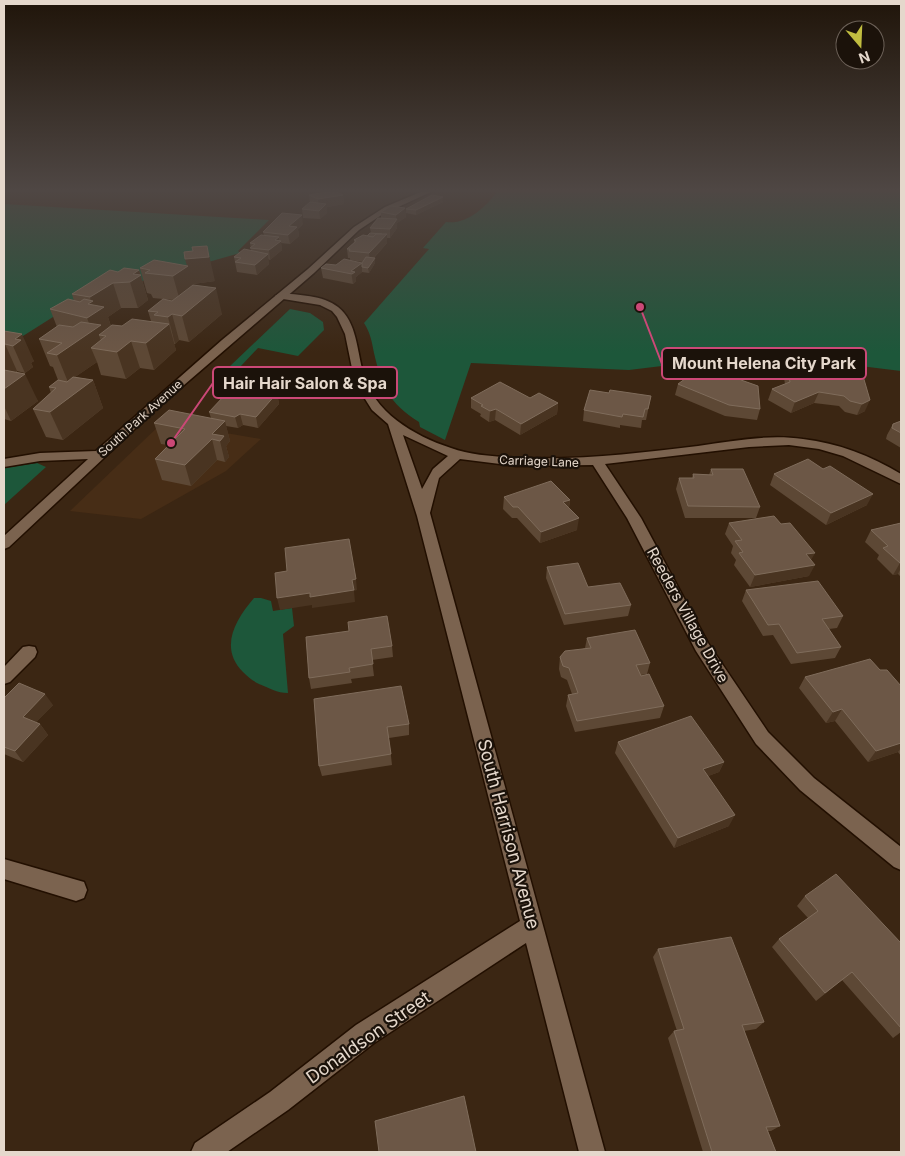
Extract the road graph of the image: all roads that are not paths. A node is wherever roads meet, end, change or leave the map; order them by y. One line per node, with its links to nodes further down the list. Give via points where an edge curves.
1 (340, 245): 2 (street, South Park Avenue)
2 (280, 296): 3 (street, Carriage Lane, via 305,299 335,309 345,321 360,382 368,398 381,414); 4 (street, South Park Avenue)
3 (393, 422): 5 (street, Carriage Lane); 9 (street, South Harrison Avenue)
4 (98, 455): 7 (street); 10 (street, South Park Avenue)
5 (458, 455): 6 (street, Carriage Lane, via 516,462 570,464); 9 (street, South Harrison Avenue, via 439,467 431,479 426,491)
6 (597, 461): 8 (street, Carriage Lane, via 790,441 839,449); 13 (street, Reeders Village Drive, via 634,518 702,647 762,738 807,784)
7 (4, 462)
8 (901, 480)
9 (424, 516): 16 (street, South Harrison Avenue)
10 (4, 544)
11 (29, 652): 12 (street)
12 (4, 677)
13 (901, 860)
14 (4, 869): 15 (street)
15 (76, 890)
16 (534, 925): 17 (street, Donaldson Street, via 365,1034 279,1101); 18 (street, South Harrison Avenue)
17 (204, 1152)
18 (592, 1152)

